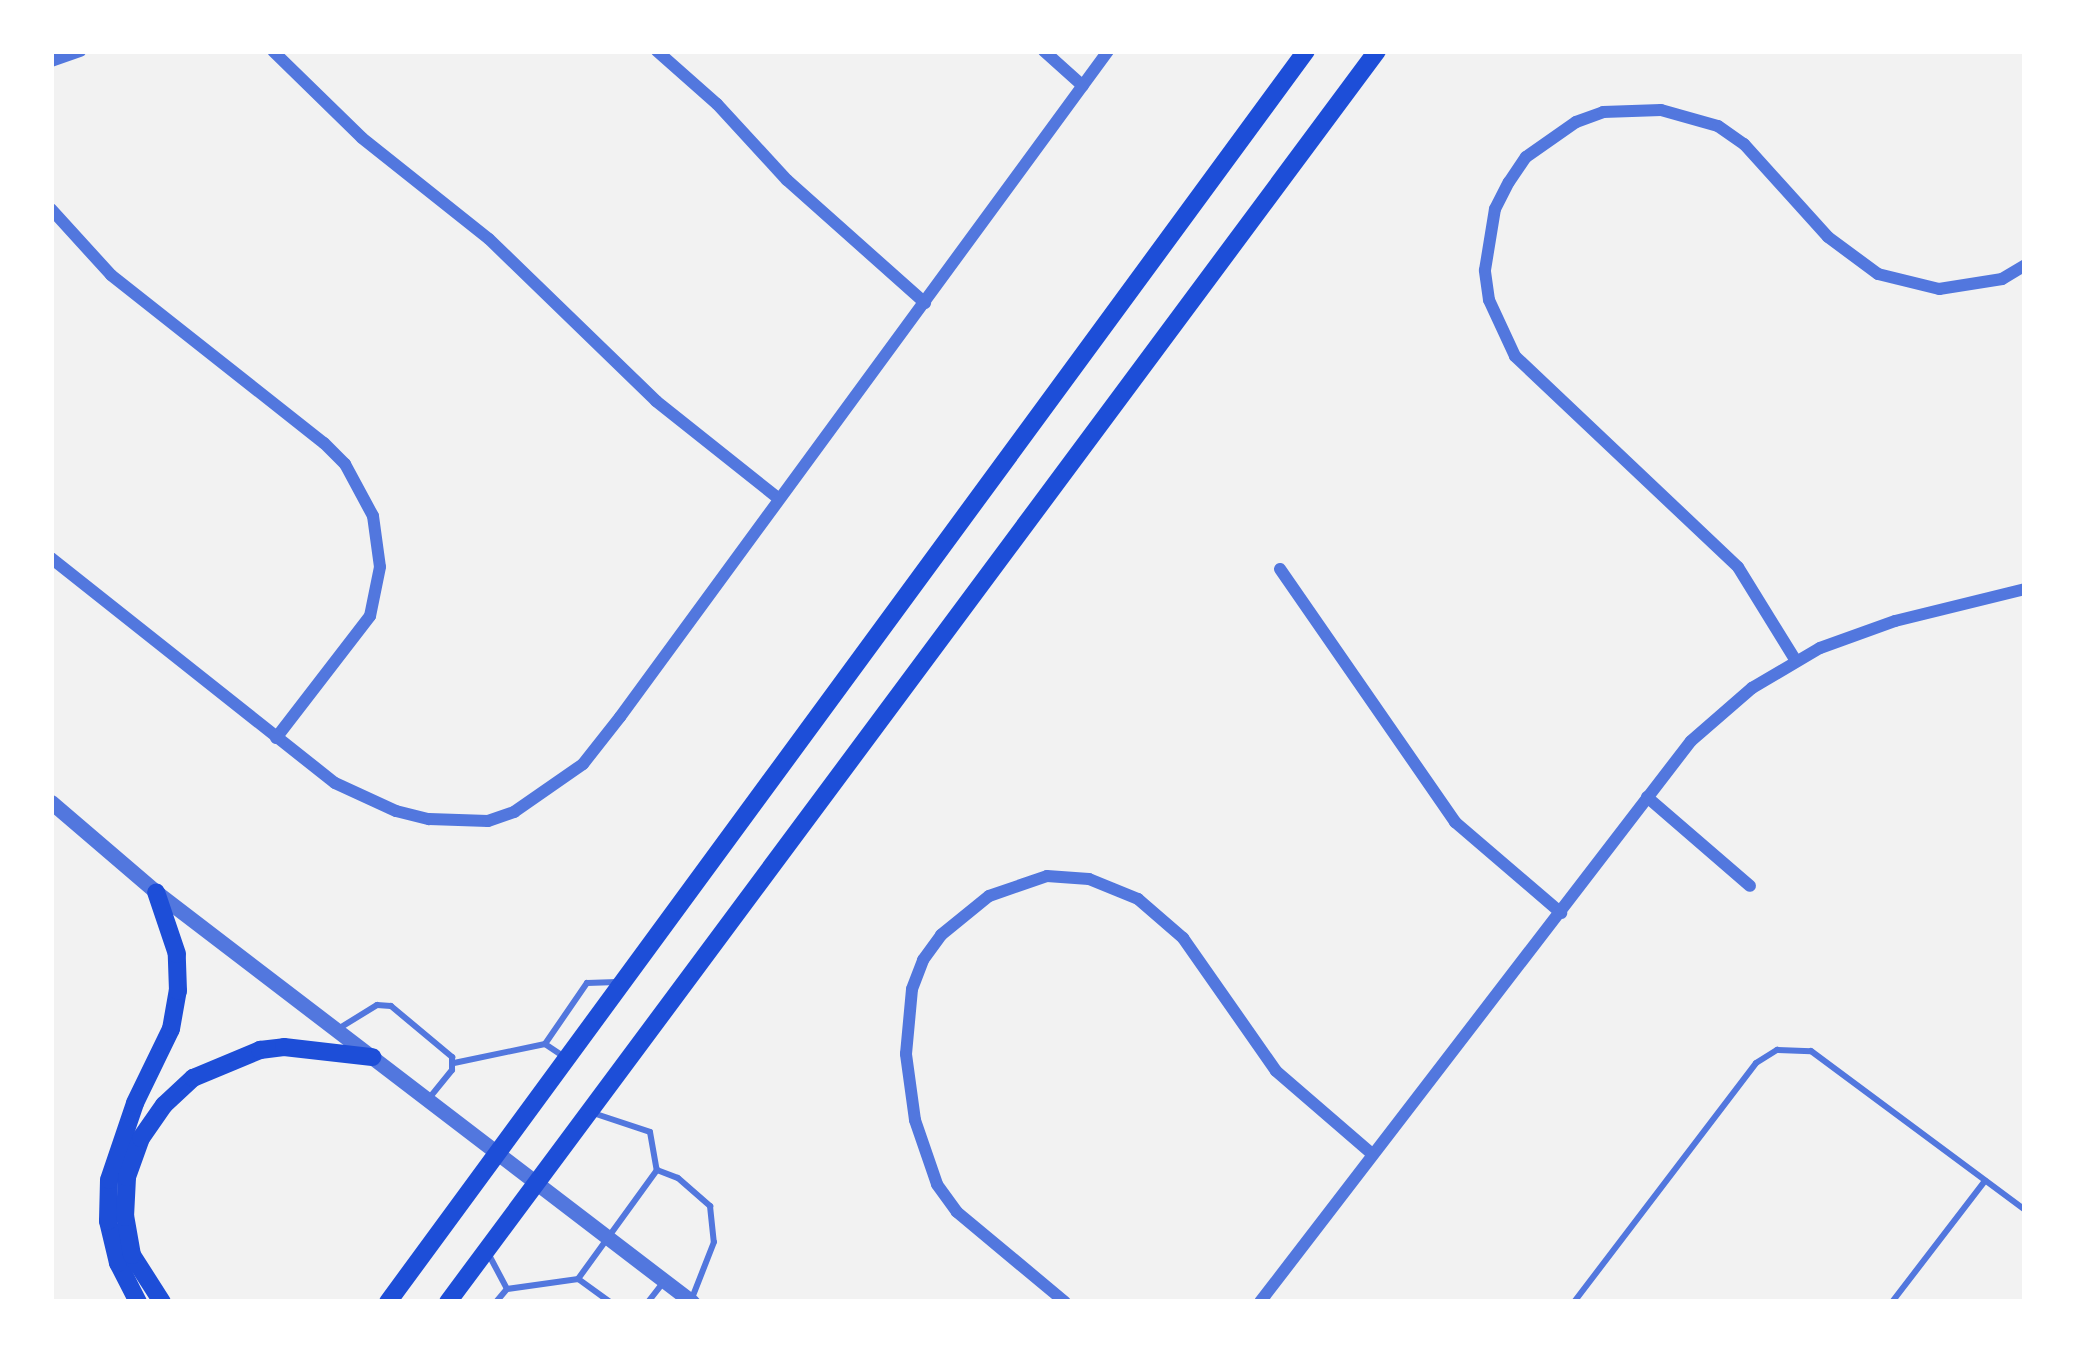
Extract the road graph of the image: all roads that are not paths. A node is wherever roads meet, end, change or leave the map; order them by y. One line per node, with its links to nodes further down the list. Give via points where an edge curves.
1 (80, 51): 8 (street)
2 (273, 51): 13 (street, via 362,138 489,239 656,401)
3 (657, 51): 12 (street)
4 (1044, 51): 9 (street)
5 (1108, 51): 9 (street)
6 (1306, 51): 24 (main road)
7 (1378, 51): 31 (main road)
8 (51, 61)
9 (1083, 86): 12 (street)
10 (51, 209): 18 (street, via 112,274 324,443 346,464 374,516 380,567 370,616)
11 (2025, 266): 17 (street, via 2002,279 1939,289 1878,274 1828,237 1744,144 1718,126 1661,110 1603,112 1576,122 1526,157 1509,182 1495,209 1486,270 1489,300 1515,356 1738,567)
12 (925, 303): 13 (street)
13 (779, 499): 18 (street, via 583,764 514,812 488,820 396,811 335,783)
14 (51, 558): 18 (street)
15 (1280, 569): 23 (street, via 1455,822)
16 (2025, 590): 17 (street, via 1895,621)
17 (1796, 661): 19 (street, via 1706,727)
18 (276, 738)
19 (1647, 797): 21 (street); 23 (street)
20 (51, 802): 22 (street)
21 (1750, 886)
22 (156, 892): 25 (street); 45 (main road, via 177,954 178,991 171,1029 109,1180 108,1221)
23 (1561, 914): 33 (street)
24 (623, 982): 26 (lane, via 587,983); 28 (main road)
25 (338, 1029): 27 (street); 29 (lane, via 384,1003)
26 (545, 1044): 28 (lane); 29 (lane)
27 (371, 1057): 30 (street); 46 (main road, via 260,1050 193,1078 164,1105 140,1138 125,1217 132,1255)
28 (567, 1059): 32 (main road)
29 (454, 1063): 30 (lane)
30 (428, 1100): 32 (street)
31 (587, 1110): 34 (lane, via 650,1132); 35 (main road)
32 (499, 1150): 35 (street); 43 (main road)
33 (1372, 1154): 52 (street, via 1276,1071 1183,938 1150,908 1089,879 1047,876 989,896 941,934 912,989 906,1054 915,1120 937,1184 957,1212); 53 (street)
34 (657, 1170): 38 (lane); 44 (lane, via 710,1206 714,1242)
35 (538, 1180): 38 (street); 39 (main road)
36 (1985, 1181): 37 (lane); 54 (lane, via 1811,1052 1777,1050 1756,1064); 55 (lane)
37 (2025, 1210)
38 (610, 1235): 40 (lane); 41 (street)
39 (485, 1248): 42 (lane); 48 (main road)
40 (578, 1279): 42 (lane); 50 (lane)
41 (664, 1282): 44 (street); 51 (lane)
42 (507, 1289): 49 (lane)
43 (394, 1295): 47 (main road)
44 (692, 1301)
45 (138, 1302)
46 (162, 1302)
47 (378, 1302)
48 (448, 1302)
49 (496, 1302)
50 (610, 1302)
51 (648, 1302)
52 (1065, 1302)
53 (1260, 1302)
54 (1574, 1302)
55 (1892, 1302)

